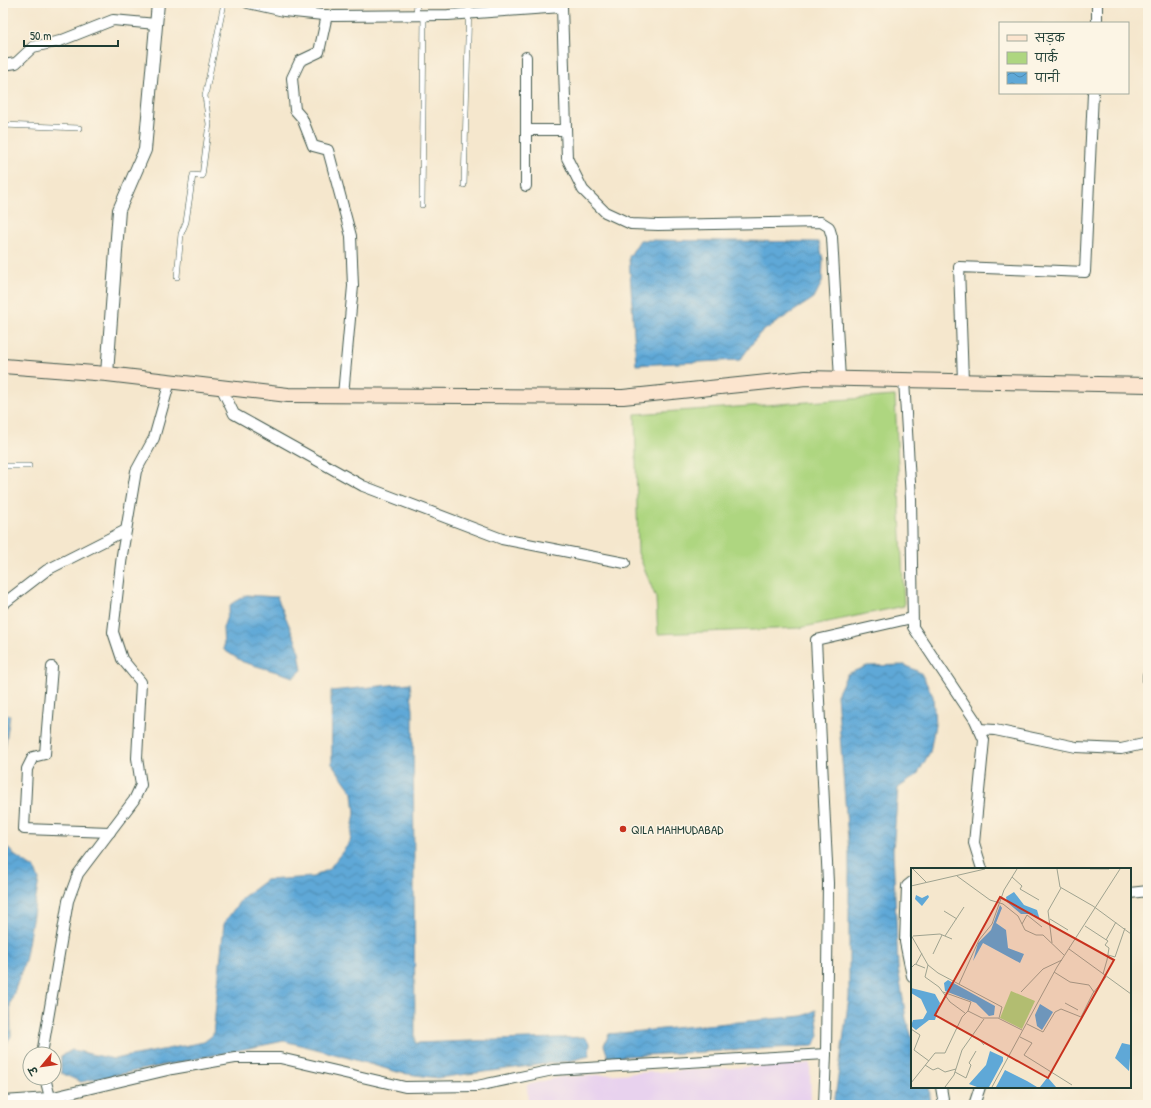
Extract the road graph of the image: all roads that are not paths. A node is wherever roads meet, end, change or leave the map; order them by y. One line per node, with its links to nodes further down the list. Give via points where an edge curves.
1 (158, 3): 12 (street)
2 (224, 3): 23 (lane, via 205,96 209,124 202,176 193,175 186,222 181,234)
3 (248, 3): 9 (street, via 284,11)
4 (416, 3): 10 (lane)
5 (469, 3): 8 (lane)
6 (1097, 3): 11 (street)
7 (518, 6): 8 (street); 19 (street, via 562,7)
8 (469, 14): 10 (street); 20 (lane)
9 (327, 15): 10 (street); 32 (street, via 318,52 300,61 292,78 295,110 302,118 313,146 328,150 351,236 353,286)
10 (420, 15): 22 (lane)
11 (1096, 22)
12 (156, 24): 14 (street, via 113,20 60,41 33,47 16,63); 25 (street, via 145,150 119,210)
13 (526, 57): 18 (street)
14 (3, 65)
15 (1093, 94): 29 (street, via 1085,272 959,266)
16 (3, 125): 17 (lane)
17 (79, 128)
18 (526, 130): 19 (street); 21 (street)
19 (566, 130): 26 (street, via 567,158 583,190 605,212 631,224 821,222 829,227 832,237)
20 (464, 185)
21 (526, 186)
22 (422, 205)
23 (177, 276)
24 (3, 366): 25 (main road)
25 (107, 374): 28 (main road)
26 (840, 378): 27 (main road); 32 (main road, via 806,378 623,397)
27 (904, 380): 29 (main road); 38 (street, via 911,499)
28 (170, 381): 31 (main road); 35 (street, via 154,438 136,471)
29 (963, 381): 30 (main road)
30 (1148, 385)
31 (221, 387): 32 (main road, via 288,395); 36 (street, via 234,414 363,486 502,538)
32 (342, 395)
33 (3, 466): 34 (lane)
34 (29, 466)
35 (126, 530): 37 (street, via 46,570); 44 (street, via 113,632 122,658 141,682 137,758 141,785 134,800)
36 (626, 563)
37 (3, 604)
38 (912, 618): 42 (street, via 912,626); 51 (street, via 816,640 828,883)
39 (52, 667): 44 (street, via 45,754 33,757 27,769 24,829)
40 (1148, 675): 41 (street)
41 (1148, 684)
42 (979, 729): 43 (street, via 1076,747 1121,749); 45 (street, via 984,740 974,843)
43 (1148, 743)
44 (110, 832): 50 (street, via 78,874 68,901)
45 (982, 868)
46 (911, 883): 49 (street, via 908,886 905,942)
47 (1148, 891): 48 (street)
48 (1131, 893)
49 (911, 971)
50 (43, 1046)
51 (826, 1054): 56 (street, via 553,1070 477,1086 405,1087 280,1058 235,1058 172,1069); 57 (street)
52 (47, 1086): 56 (street)
53 (941, 1088): 58 (street)
54 (980, 1088): 59 (street)
55 (3, 1101): 56 (street)
56 (51, 1101)
57 (824, 1105)
58 (944, 1105)
59 (974, 1105)

